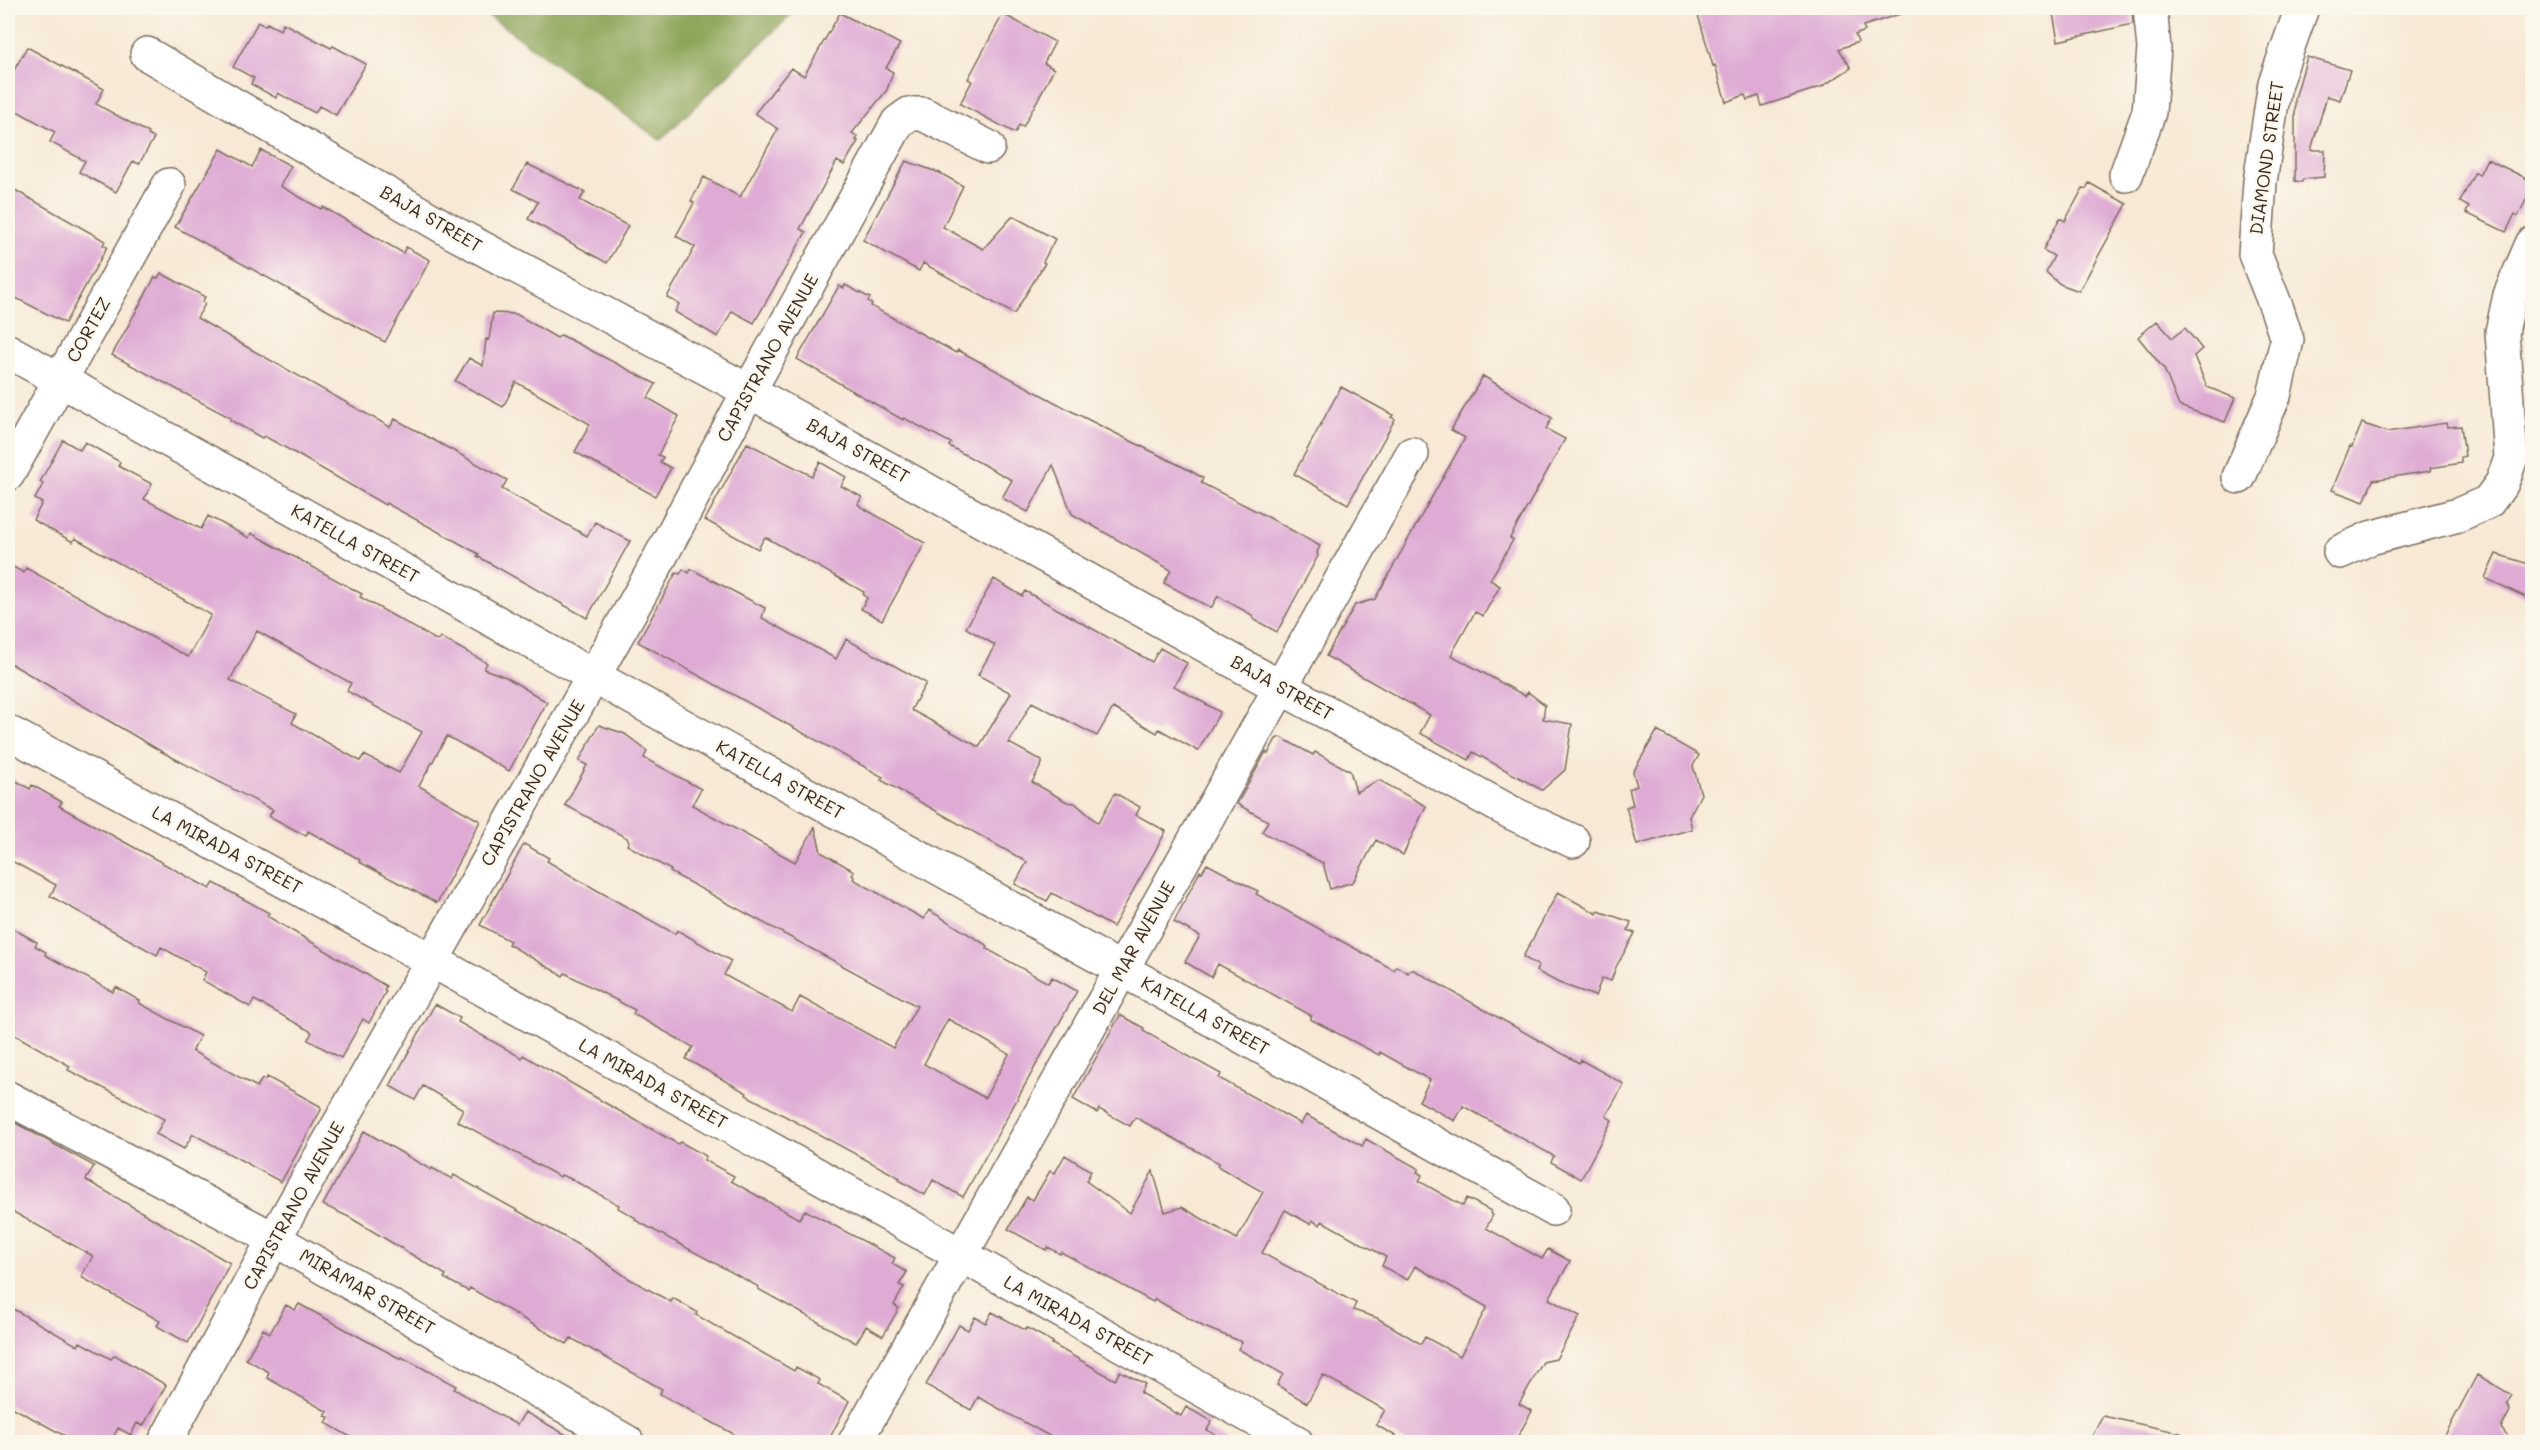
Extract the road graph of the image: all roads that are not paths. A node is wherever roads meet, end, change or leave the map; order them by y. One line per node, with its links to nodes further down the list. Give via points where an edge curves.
1 (2150, 8): 5 (street, via 2154,48 2149,112)
2 (2302, 8): 13 (street, DIAMOND STREET, via 2275,83 2254,255 2287,340 2274,396)
3 (147, 54): 10 (street, BAJA STREET, via 454,233)
4 (988, 147): 10 (street, CAPISTRANO AVENUE, via 923,114 909,114 898,123)
5 (2126, 175)
6 (169, 185): 9 (street, CORTEZ)
7 (2532, 244): 14 (street, via 2510,295 2502,332 2511,458 2502,483 2488,502 2370,538)
8 (8, 351): 9 (street, KATELLA STREET)
9 (61, 380): 12 (street, CORTEZ); 15 (street, KATELLA STREET)
10 (749, 391): 15 (street, CAPISTRANO AVENUE); 16 (street, BAJA STREET)
11 (1412, 453): 16 (street, DEL MAR AVENUE)
12 (8, 474)
13 (2239, 477)
14 (2340, 552)
15 (594, 677): 19 (street, CAPISTRANO AVENUE); 20 (street, KATELLA STREET)
16 (1280, 687): 18 (street, BAJA STREET, via 1514,814); 20 (street, DEL MAR AVENUE)
17 (8, 732): 19 (street, LA MIRADA STREET)
18 (1573, 841)
19 (431, 960): 23 (street, CAPISTRANO AVENUE); 24 (street, LA MIRADA STREET)
20 (1122, 970): 22 (street, KATELLA STREET); 24 (street, DEL MAR AVENUE)
21 (8, 1098): 23 (street, MIRAMAR STREET)
22 (1553, 1209)
23 (274, 1239): 25 (street, CAPISTRANO AVENUE); 26 (street, MIRAMAR STREET)
24 (961, 1255): 27 (street, DEL MAR AVENUE); 28 (street, LA MIRADA STREET)
25 (165, 1443)
26 (627, 1443)
27 (855, 1443)
28 (1296, 1443)

